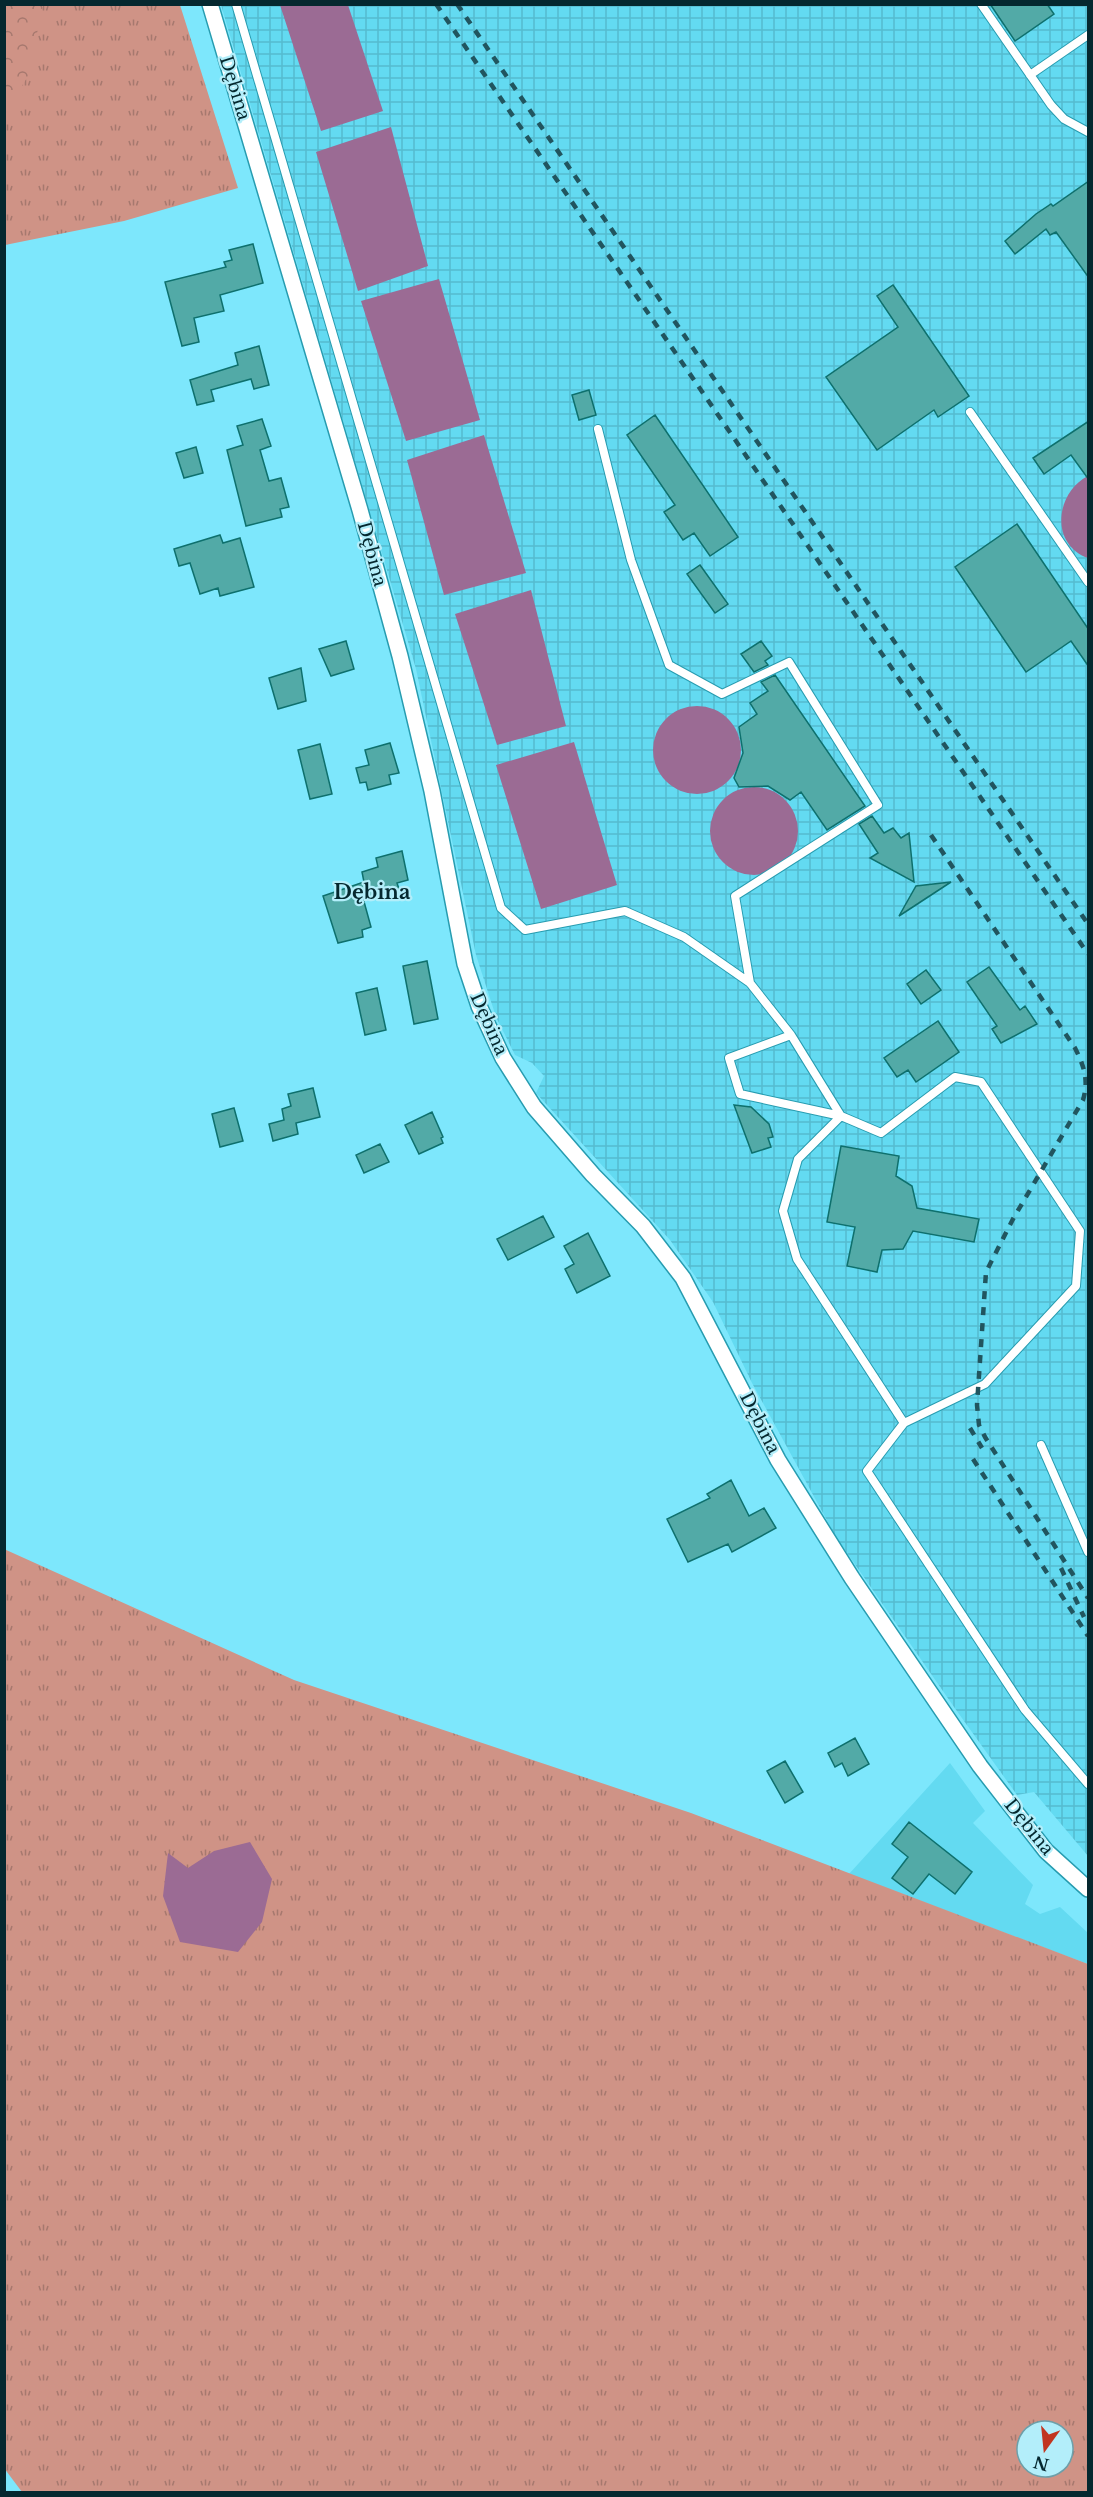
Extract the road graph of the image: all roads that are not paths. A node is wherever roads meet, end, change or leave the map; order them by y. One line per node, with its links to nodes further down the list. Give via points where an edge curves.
1 (210, 4): 17 (street, Dębina, via 360,510 429,780 465,964 498,1048 534,1107 643,1226 683,1278 778,1460 852,1578 980,1766 1046,1851)
2 (236, 4): 10 (lane, via 501,908 525,930 625,911 684,937)
3 (981, 4): 5 (lane)
4 (1089, 35): 5 (lane)
5 (1030, 75): 6 (lane, via 1064,119)
6 (1089, 132)
7 (970, 412): 9 (lane)
8 (598, 429): 10 (lane, via 631,560 669,665 722,694 789,662 878,805 735,896)
9 (1089, 582)
10 (750, 983): 11 (lane)
11 (791, 1035): 12 (lane); 12 (lane, via 729,1058 740,1094)
12 (841, 1116): 13 (lane, via 798,1159 783,1211 797,1259); 13 (lane, via 881,1133 955,1077 981,1082 1080,1231 1076,1286 985,1384)
13 (904, 1423): 16 (lane, via 867,1471 1025,1710)
14 (1041, 1445): 15 (lane)
15 (1089, 1552)
16 (1089, 1784)
17 (1089, 1889)

